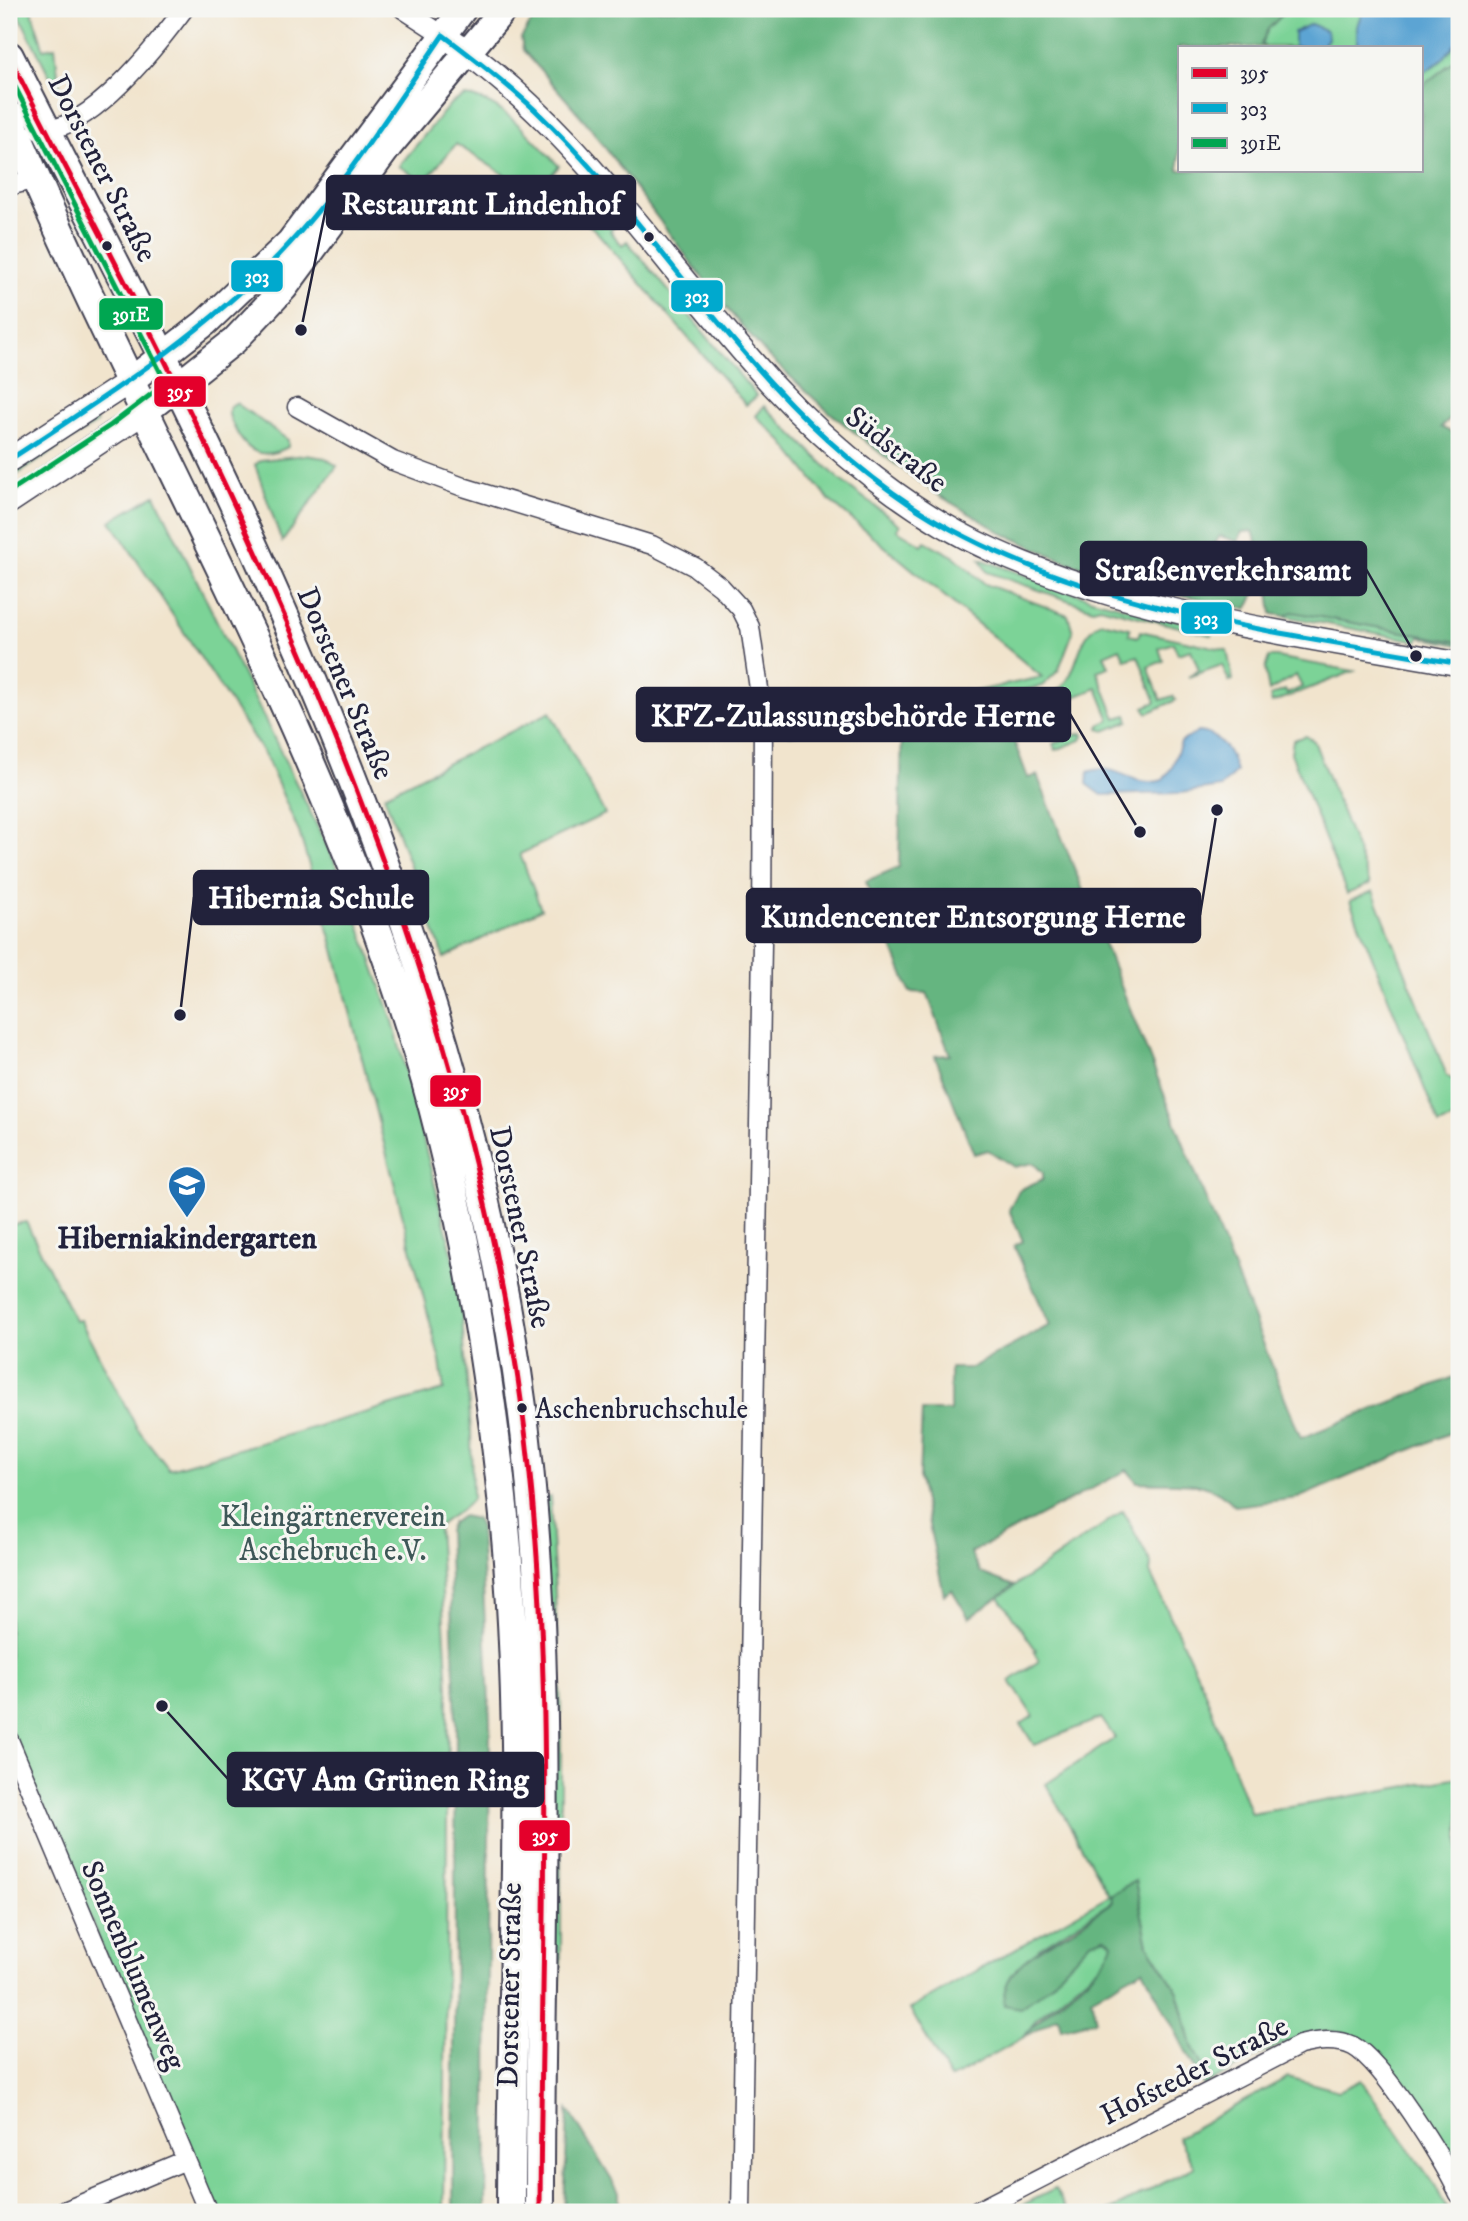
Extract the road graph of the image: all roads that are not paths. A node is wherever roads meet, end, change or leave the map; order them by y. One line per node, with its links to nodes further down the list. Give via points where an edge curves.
1 (184, 9): 9 (street, via 157,45 84,116)
2 (403, 9): 5 (street)
3 (463, 9): 5 (main road)
4 (504, 9): 6 (main road)
5 (443, 35): 6 (street, Südstraße); 11 (main road, via 290,242)
6 (468, 52): 13 (main road, via 389,146 284,288 234,341); 18 (street, Südstraße, via 548,121 772,385 877,478 957,532 996,552 1103,592 1196,615)
7 (9, 56): 9 (main road, Dorstener Straße)
8 (9, 115): 9 (street); 10 (main road, Dorstener Straße)
9 (46, 130): 11 (main road, Dorstener Straße)
10 (22, 182): 12 (main road, Dorstener Straße)
11 (163, 357): 12 (main road); 13 (main road, Dorstener Straße)
12 (129, 382): 15 (main road, Dorstener Straße); 16 (street)
13 (177, 385): 15 (main road); 25 (main road, Dorstener Straße, via 305,667 385,864 445,1042 499,1266 522,1408 541,1631)
14 (297, 407): 26 (street, via 393,461 652,545 695,567 721,587 750,627 763,716 763,888)
15 (143, 413): 17 (street); 24 (main road, Dorstener Straße, via 253,635 360,882 417,1051 471,1272 502,1498 513,1672 516,1830)
16 (9, 460)
17 (9, 502)
18 (1459, 664)
19 (9, 1740): 20 (street, Sonnenblumenweg)
20 (186, 2160): 22 (street); 23 (street, Sonnenblumenweg)
21 (1459, 2194): 27 (street, Hofsteder Straße, via 1434,2148 1365,2055 1342,2042 1316,2041 1300,2045)
22 (62, 2212)
23 (208, 2212)
24 (511, 2212)
25 (540, 2212)
26 (741, 2212)
27 (975, 2212)

